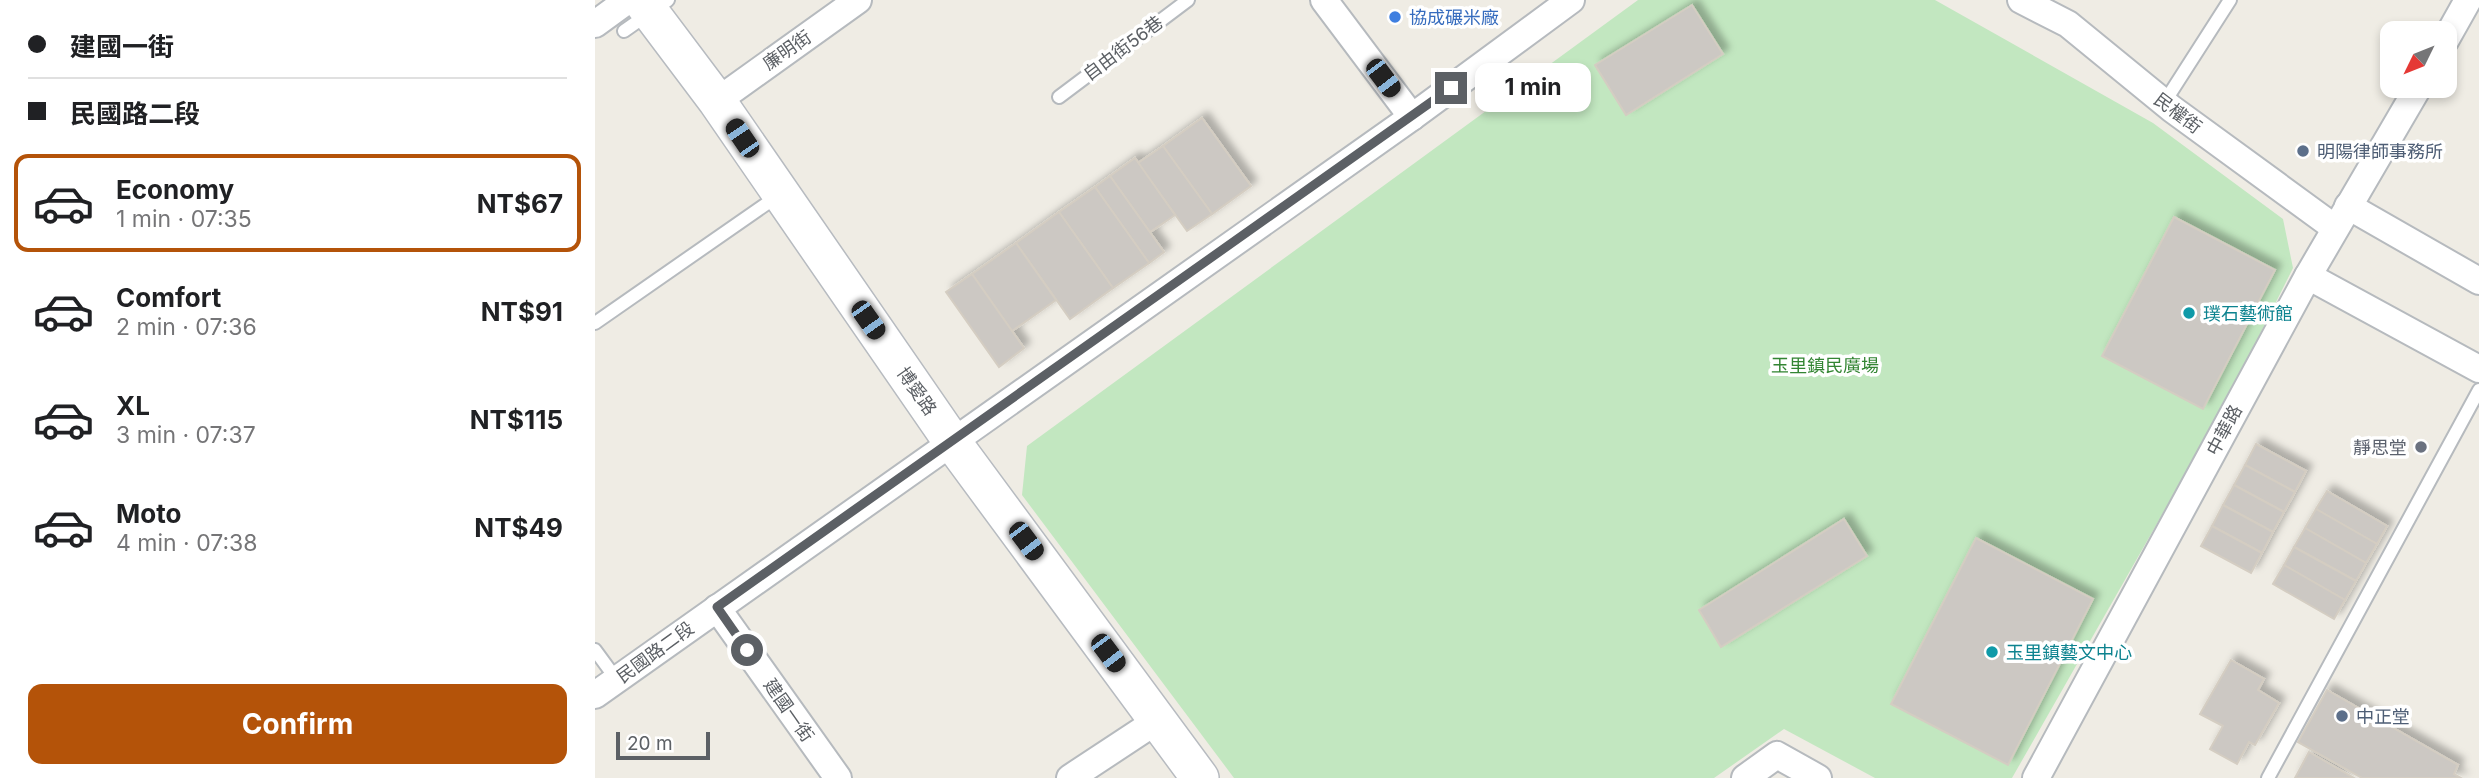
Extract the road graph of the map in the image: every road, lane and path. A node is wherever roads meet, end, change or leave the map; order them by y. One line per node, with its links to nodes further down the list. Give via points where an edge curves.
1 (858, 0): 13 (street, 廉明街)
2 (1188, 0): 11 (lane, 自由街56巷)
3 (1324, 0): 15 (street)
4 (1570, 0): 15 (street, 民國路二段)
5 (2021, 0): 14 (street, 民權街, via 2068,24)
6 (2230, 0): 14 (lane)
7 (2468, 0): 9 (street)
8 (643, 9): 10 (street); 13 (street, 博愛路)
9 (2456, 21)
10 (595, 24)
11 (1059, 97)
12 (2412, 98): 17 (street, 中華路)
13 (717, 101): 16 (street, 博愛路)
14 (2164, 103): 17 (street, 民權街)
15 (1412, 117): 23 (street, 民國路二段)
16 (781, 194): 20 (lane); 23 (street, 博愛路)
17 (2342, 217): 18 (street, 中華路); 19 (street, 民權街)
18 (2308, 276): 21 (street); 34 (street, 中華路)
19 (2479, 281)
20 (595, 323)
21 (2479, 369)
22 (2479, 390): 35 (lane)
23 (953, 443): 24 (street, 民國路二段); 28 (street, 博愛路)
24 (717, 607): 26 (street, 民國路二段); 29 (street, 建國一街)
25 (595, 650): 26 (lane)
26 (617, 680): 27 (street, 民國路二段)
27 (595, 695)
28 (1158, 720): 30 (street); 31 (street, 博愛路)
29 (838, 778)
30 (1070, 778)
31 (1199, 778)
32 (1745, 778): 33 (street, via 1777,755)
33 (1818, 778)
34 (2036, 778)
35 (2268, 778)

